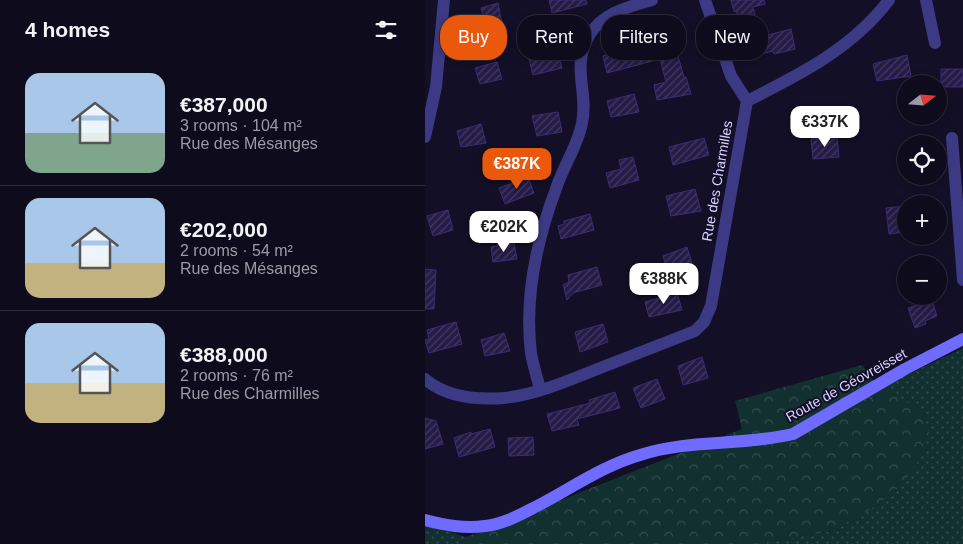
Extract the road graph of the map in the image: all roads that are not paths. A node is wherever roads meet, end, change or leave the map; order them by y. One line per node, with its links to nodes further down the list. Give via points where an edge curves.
1 (444, 0): 8 (street)
2 (652, 0): 14 (street, via 615,12 603,20 590,34 583,53 579,73 584,116 580,135 557,185 533,267 531,353)
3 (705, 0): 7 (street, via 731,76)
4 (889, 0): 7 (street, via 839,49)
5 (926, 0): 6 (street)
6 (935, 43)
7 (747, 101): 14 (street, Rue des Charmilles, via 711,306 704,322 695,331)
8 (429, 105): 9 (street)
9 (425, 137)
10 (952, 138): 11 (street)
11 (963, 280)
12 (963, 339): 15 (street, Route de Géovreisset, via 793,434 773,439 683,445 640,454 520,515 487,526 455,526)
13 (425, 379): 14 (street, Rue des Charmilles, via 452,395 503,398)
14 (541, 389)
15 (425, 520)

